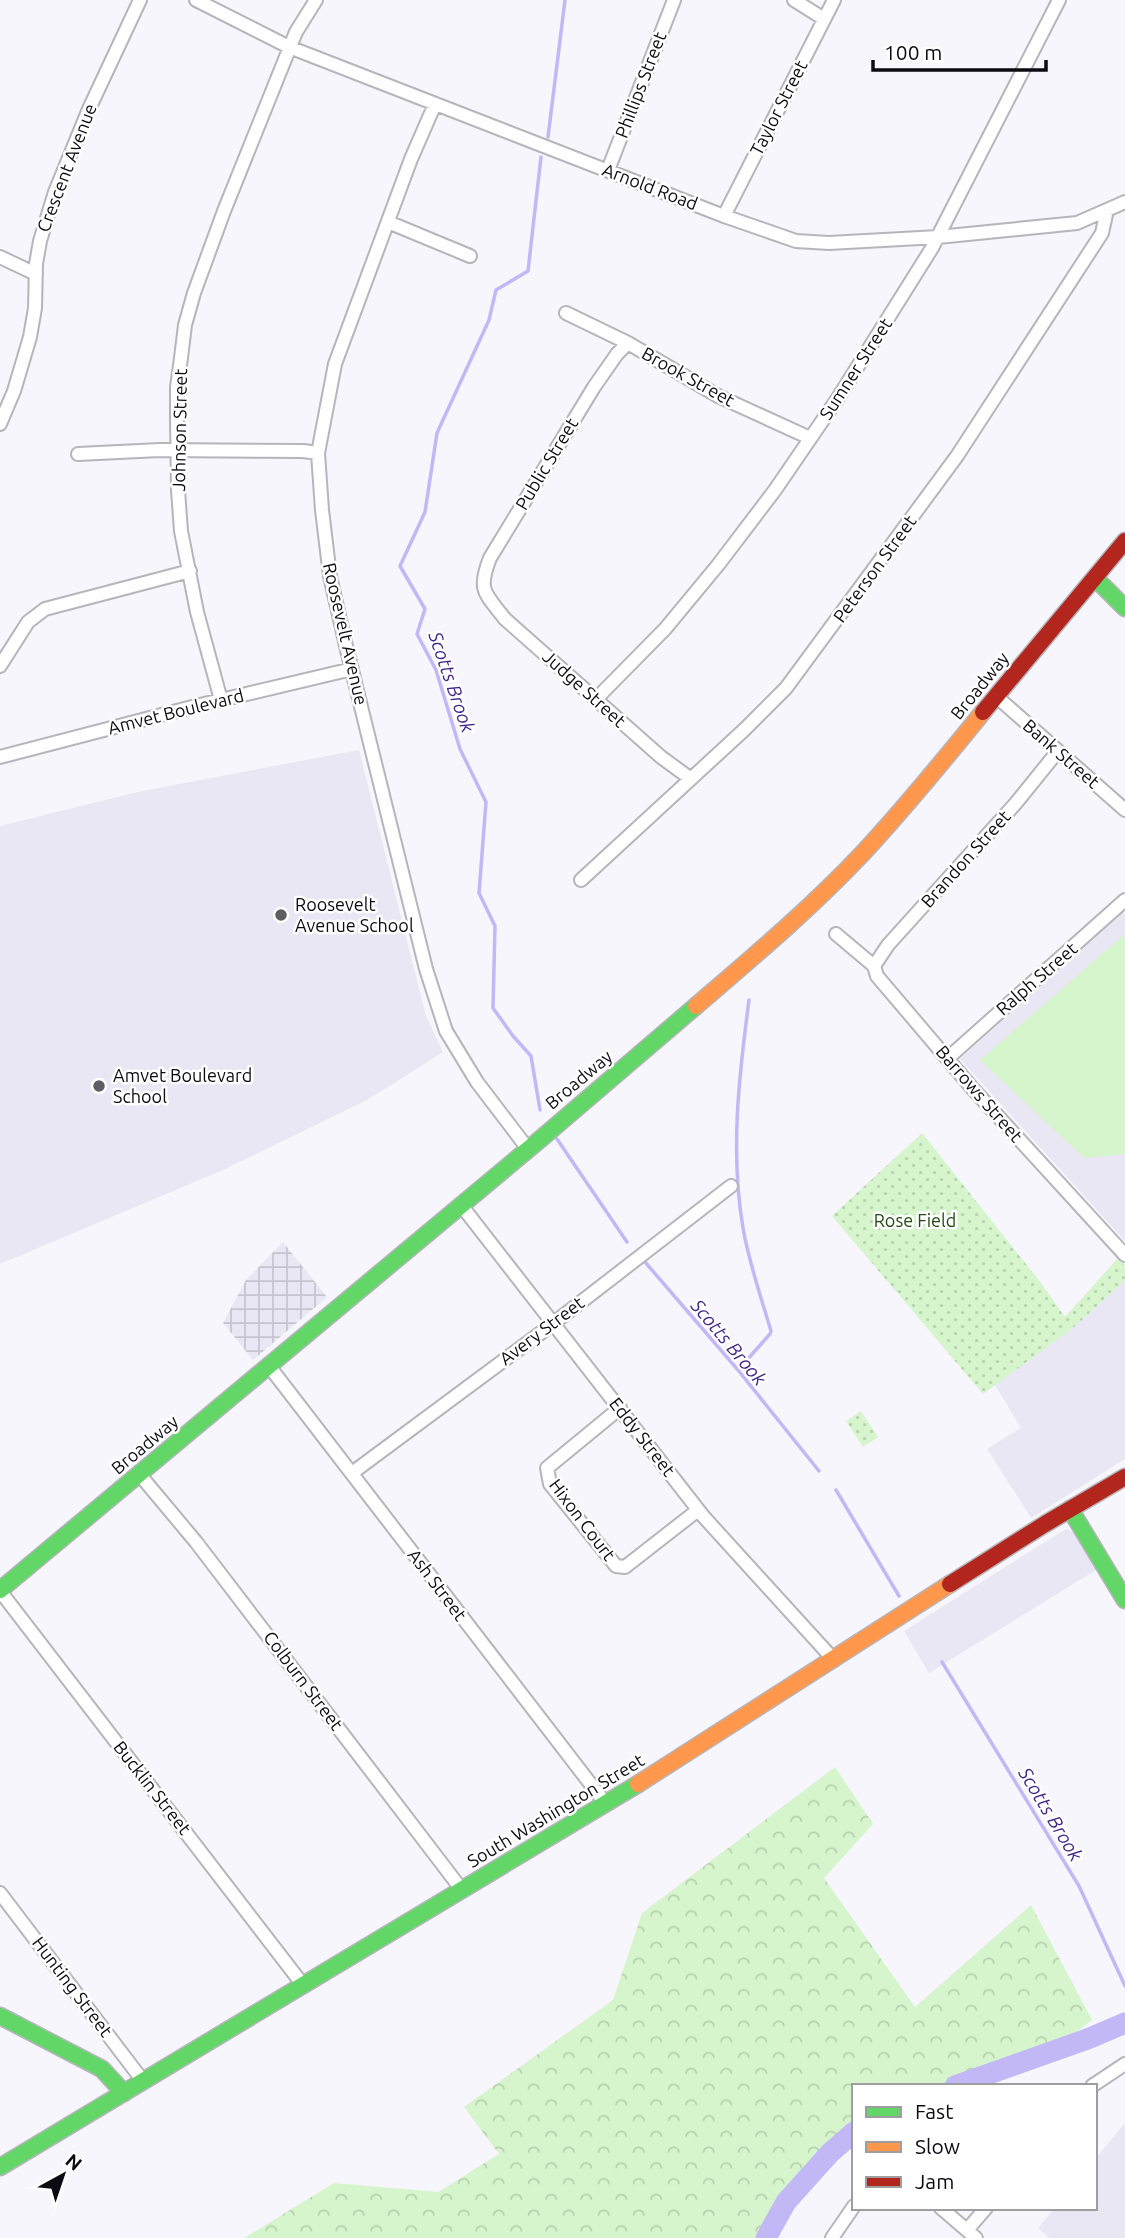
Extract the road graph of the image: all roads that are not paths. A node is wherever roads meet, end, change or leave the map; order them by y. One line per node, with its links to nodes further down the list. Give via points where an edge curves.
1 (140, 0): 19 (street, Crescent Avenue, via 55,192 40,241)
2 (196, 0): 9 (street, Arnold Road)
3 (316, 0): 9 (street, Johnson Street)
4 (674, 0): 11 (street, Phillips Street)
5 (794, 0): 8 (street)
6 (834, 0): 8 (street, Taylor Street)
7 (1059, 0): 16 (street, Sumner Street)
8 (824, 19): 14 (street, Taylor Street)
9 (289, 47): 10 (street, Arnold Road); 24 (street, Johnson Street, via 188,314 177,387)
10 (435, 104): 11 (street, Arnold Road); 15 (street, Roosevelt Avenue)
11 (608, 170): 14 (street, Arnold Road)
12 (1125, 202): 13 (street, Arnold Road)
13 (1107, 210): 16 (street, Arnold Road, via 1077,223); 39 (street, Peterson Street, via 1102,233 1013,372 845,610 786,688)
14 (724, 216): 16 (street, Arnold Road, via 806,243)
15 (388, 222): 17 (street); 25 (street, Roosevelt Avenue, via 335,364)
16 (938, 237): 23 (street, Sumner Street)
17 (470, 256)
18 (0, 257): 19 (street)
19 (36, 274): 22 (street, Crescent Avenue, via 30,337)
20 (566, 313): 21 (street, Brook Street)
21 (628, 343): 23 (street, Brook Street, via 718,396); 30 (street, Public Street, via 594,387 489,558 482,577)
22 (0, 424)
23 (810, 439): 35 (street, Sumner Street, via 710,576)
24 (178, 450): 25 (street); 26 (street); 28 (street, Johnson Street, via 181,531)
25 (318, 453): 33 (street, Roosevelt Avenue, via 330,576)
26 (78, 454)
27 (1125, 541): 29 (street, Broadway)
28 (190, 572): 32 (street, via 45,609 28,622); 36 (street, Johnson Street)
29 (1094, 578): 31 (street); 34 (street, Broadway)
30 (484, 592): 35 (street, Judge Street, via 505,619)
31 (1125, 608)
32 (0, 666)
33 (352, 669): 36 (street, Amvet Boulevard); 46 (street, Roosevelt Avenue, via 425,965 446,1031 477,1082)
34 (997, 697): 37 (street, Bank Street); 46 (street, Broadway, via 902,810 821,895)
35 (596, 699): 39 (street, Judge Street)
36 (221, 700): 38 (street, Amvet Boulevard)
37 (1058, 751): 40 (street, Bank Street); 44 (street, Brandon Street)
38 (0, 757)
39 (691, 779): 41 (street, Peterson Street)
40 (1125, 810)
41 (581, 880)
42 (1125, 900): 45 (street, Ralph Street)
43 (836, 934): 44 (street, Barrows Street)
44 (874, 966): 45 (street, Barrows Street, via 877,976)
45 (948, 1058): 49 (street, Barrows Street)
46 (528, 1149): 48 (street, Broadway)
47 (731, 1186): 50 (street, Avery Street)
48 (461, 1205): 50 (street, Eddy Street); 51 (street, Broadway)
49 (1125, 1255)
50 (553, 1323): 52 (street, Eddy Street); 53 (street, Avery Street)
51 (269, 1366): 53 (street, Ash Street); 54 (street, Broadway)
52 (620, 1408): 57 (street, Eddy Street); 57 (street, Hixon Court, via 547,1468 550,1484 616,1566 625,1567)
53 (352, 1473): 61 (street, Ash Street)
54 (140, 1475): 58 (street, Broadway); 62 (street, Colburn Street)
55 (1125, 1477): 56 (street, South Washington Street)
56 (1070, 1509): 59 (street); 60 (street, South Washington Street)
57 (698, 1510): 60 (street, Eddy Street)
58 (0, 1590): 64 (street, Bucklin Street)
59 (1125, 1600)
60 (834, 1660): 61 (street, South Washington Street)
61 (606, 1804): 62 (street, South Washington Street)
62 (462, 1890): 64 (street, South Washington Street)
63 (0, 1893): 67 (street, Hunting Street)
64 (303, 1985): 67 (street, South Washington Street)
65 (0, 2016): 69 (street, via 102,2069)
66 (1125, 2064): 68 (street)
67 (143, 2081): 69 (street, South Washington Street)
68 (1095, 2084)
69 (124, 2093): 70 (street, South Washington Street)
70 (0, 2166)
71 (852, 2209): 75 (street)
72 (942, 2210): 74 (street)
73 (985, 2210): 74 (street)
74 (972, 2234)
75 (832, 2238)

